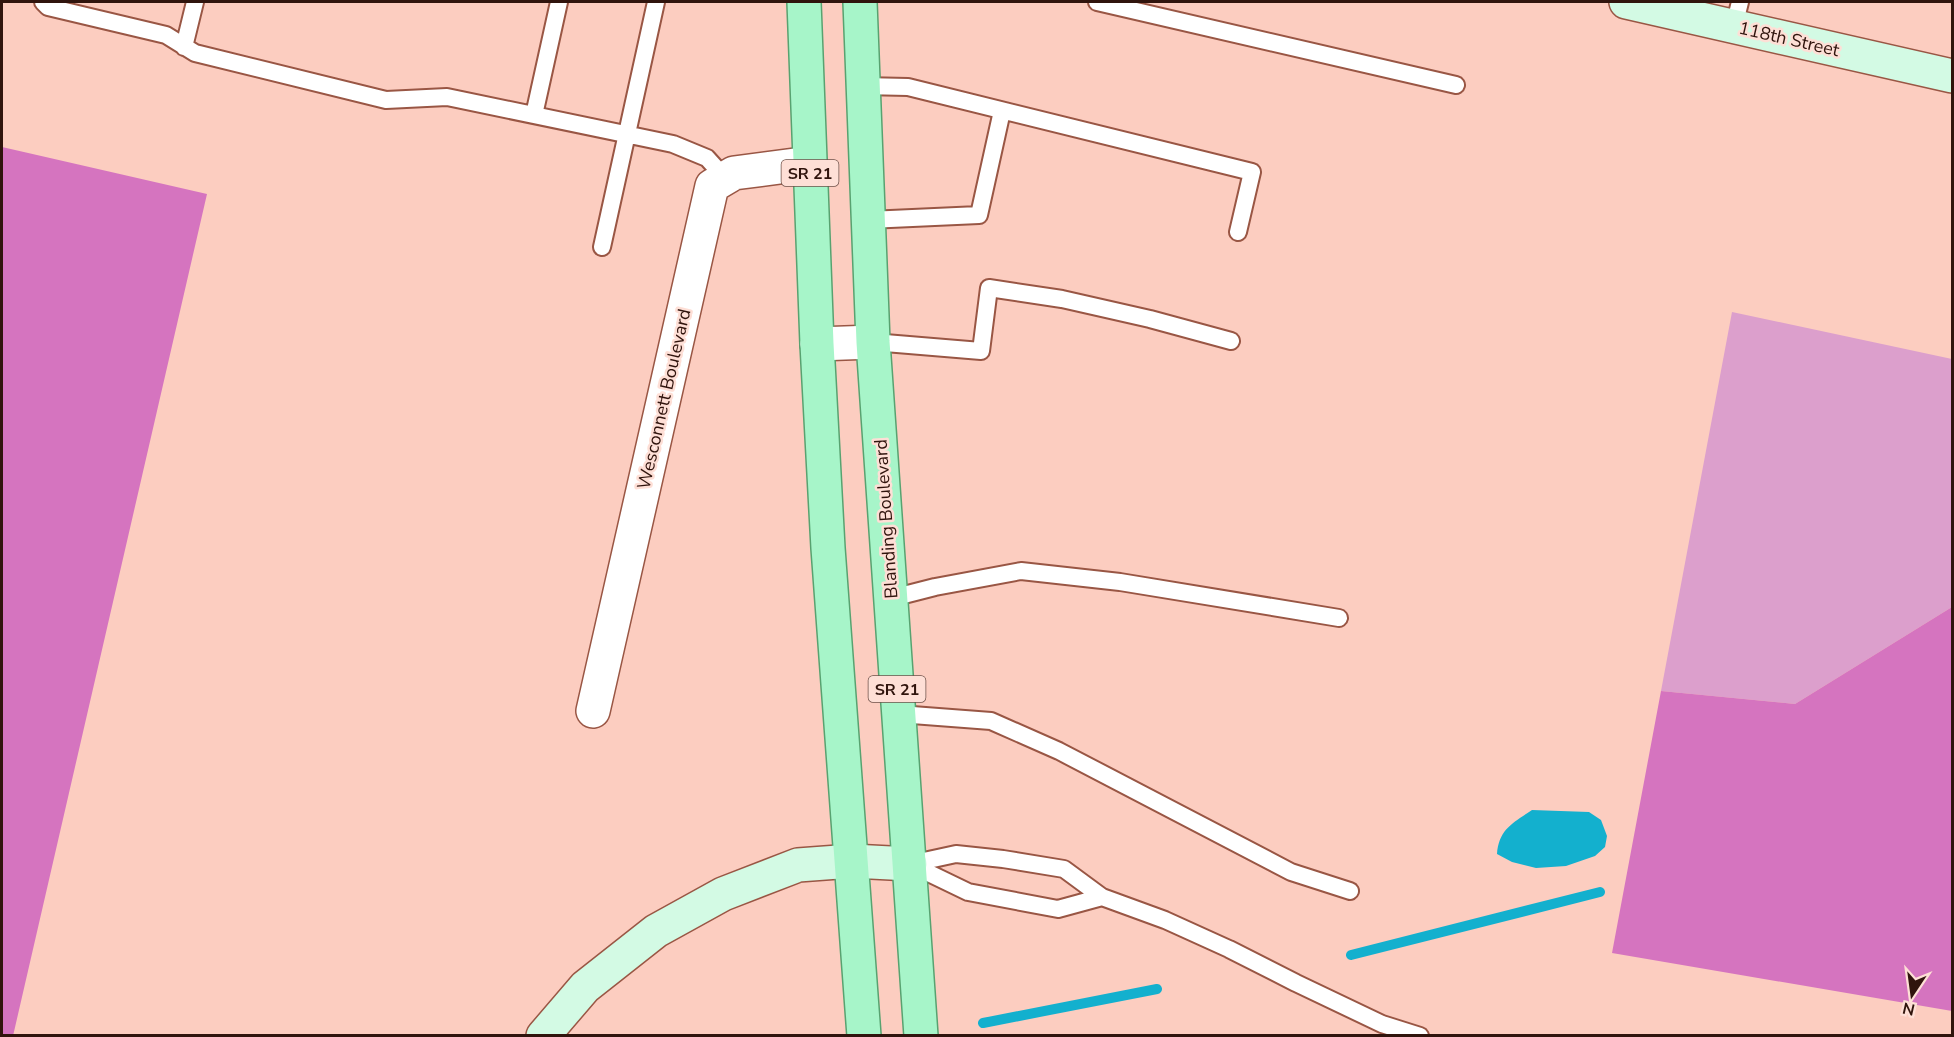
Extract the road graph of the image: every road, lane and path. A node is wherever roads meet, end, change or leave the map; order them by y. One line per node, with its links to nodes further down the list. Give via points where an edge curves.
1 (43, 2): 10 (lane, via 48,7 166,35)
2 (195, 2): 10 (lane)
3 (559, 2): 15 (lane)
4 (656, 2): 16 (lane)
5 (804, 2): 17 (main road, SR 21)
6 (860, 2): 13 (main road, Blanding Boulevard / SR 21)
7 (1096, 2): 12 (lane)
8 (1626, 2): 9 (street, 118th Street)
9 (1737, 14): 11 (street, 118th Street)
10 (184, 46): 15 (lane, via 195,53 386,100 447,97)
11 (1953, 76)
12 (1456, 85)
13 (862, 86): 14 (lane, via 908,87); 19 (main road, Blanding Boulevard / SR 21)
14 (1002, 111): 19 (lane, via 979,215); 20 (lane, via 1252,172)
15 (534, 115): 16 (lane)
16 (627, 134): 18 (lane, via 673,144 707,158); 21 (lane)
17 (810, 163): 18 (street, via 734,173); 24 (main road, SR 21)
18 (725, 178): 27 (street, Wesconnett Boulevard, via 712,186)
19 (868, 220): 23 (main road, Blanding Boulevard / SR 21)
20 (1238, 232)
21 (602, 247)
22 (1231, 341): 23 (lane, via 1062,299 989,288 981,351)
23 (873, 342): 24 (street); 25 (main road, Blanding Boulevard / SR 21)
24 (817, 344): 29 (main road, SR 21)
25 (892, 598): 26 (lane, via 1022,572 1119,582); 28 (main road, Blanding Boulevard / SR 21)
26 (1339, 618)
27 (593, 711)
28 (899, 714): 30 (main road, Blanding Boulevard / SR 21); 31 (lane, via 991,721 1059,751 1291,872)
29 (852, 861): 30 (street); 33 (street, via 798,865 723,894 656,932 585,987); 34 (main road, SR 21)
30 (910, 864): 32 (lane, via 968,892 1058,909); 32 (lane, via 956,854 1064,869); 35 (main road, Blanding Boulevard / SR 21)
31 (1350, 891)
32 (1102, 897): 36 (lane, via 1229,949 1382,1024)
33 (543, 1035)
34 (864, 1035)
35 (921, 1035)
36 (1420, 1035)

